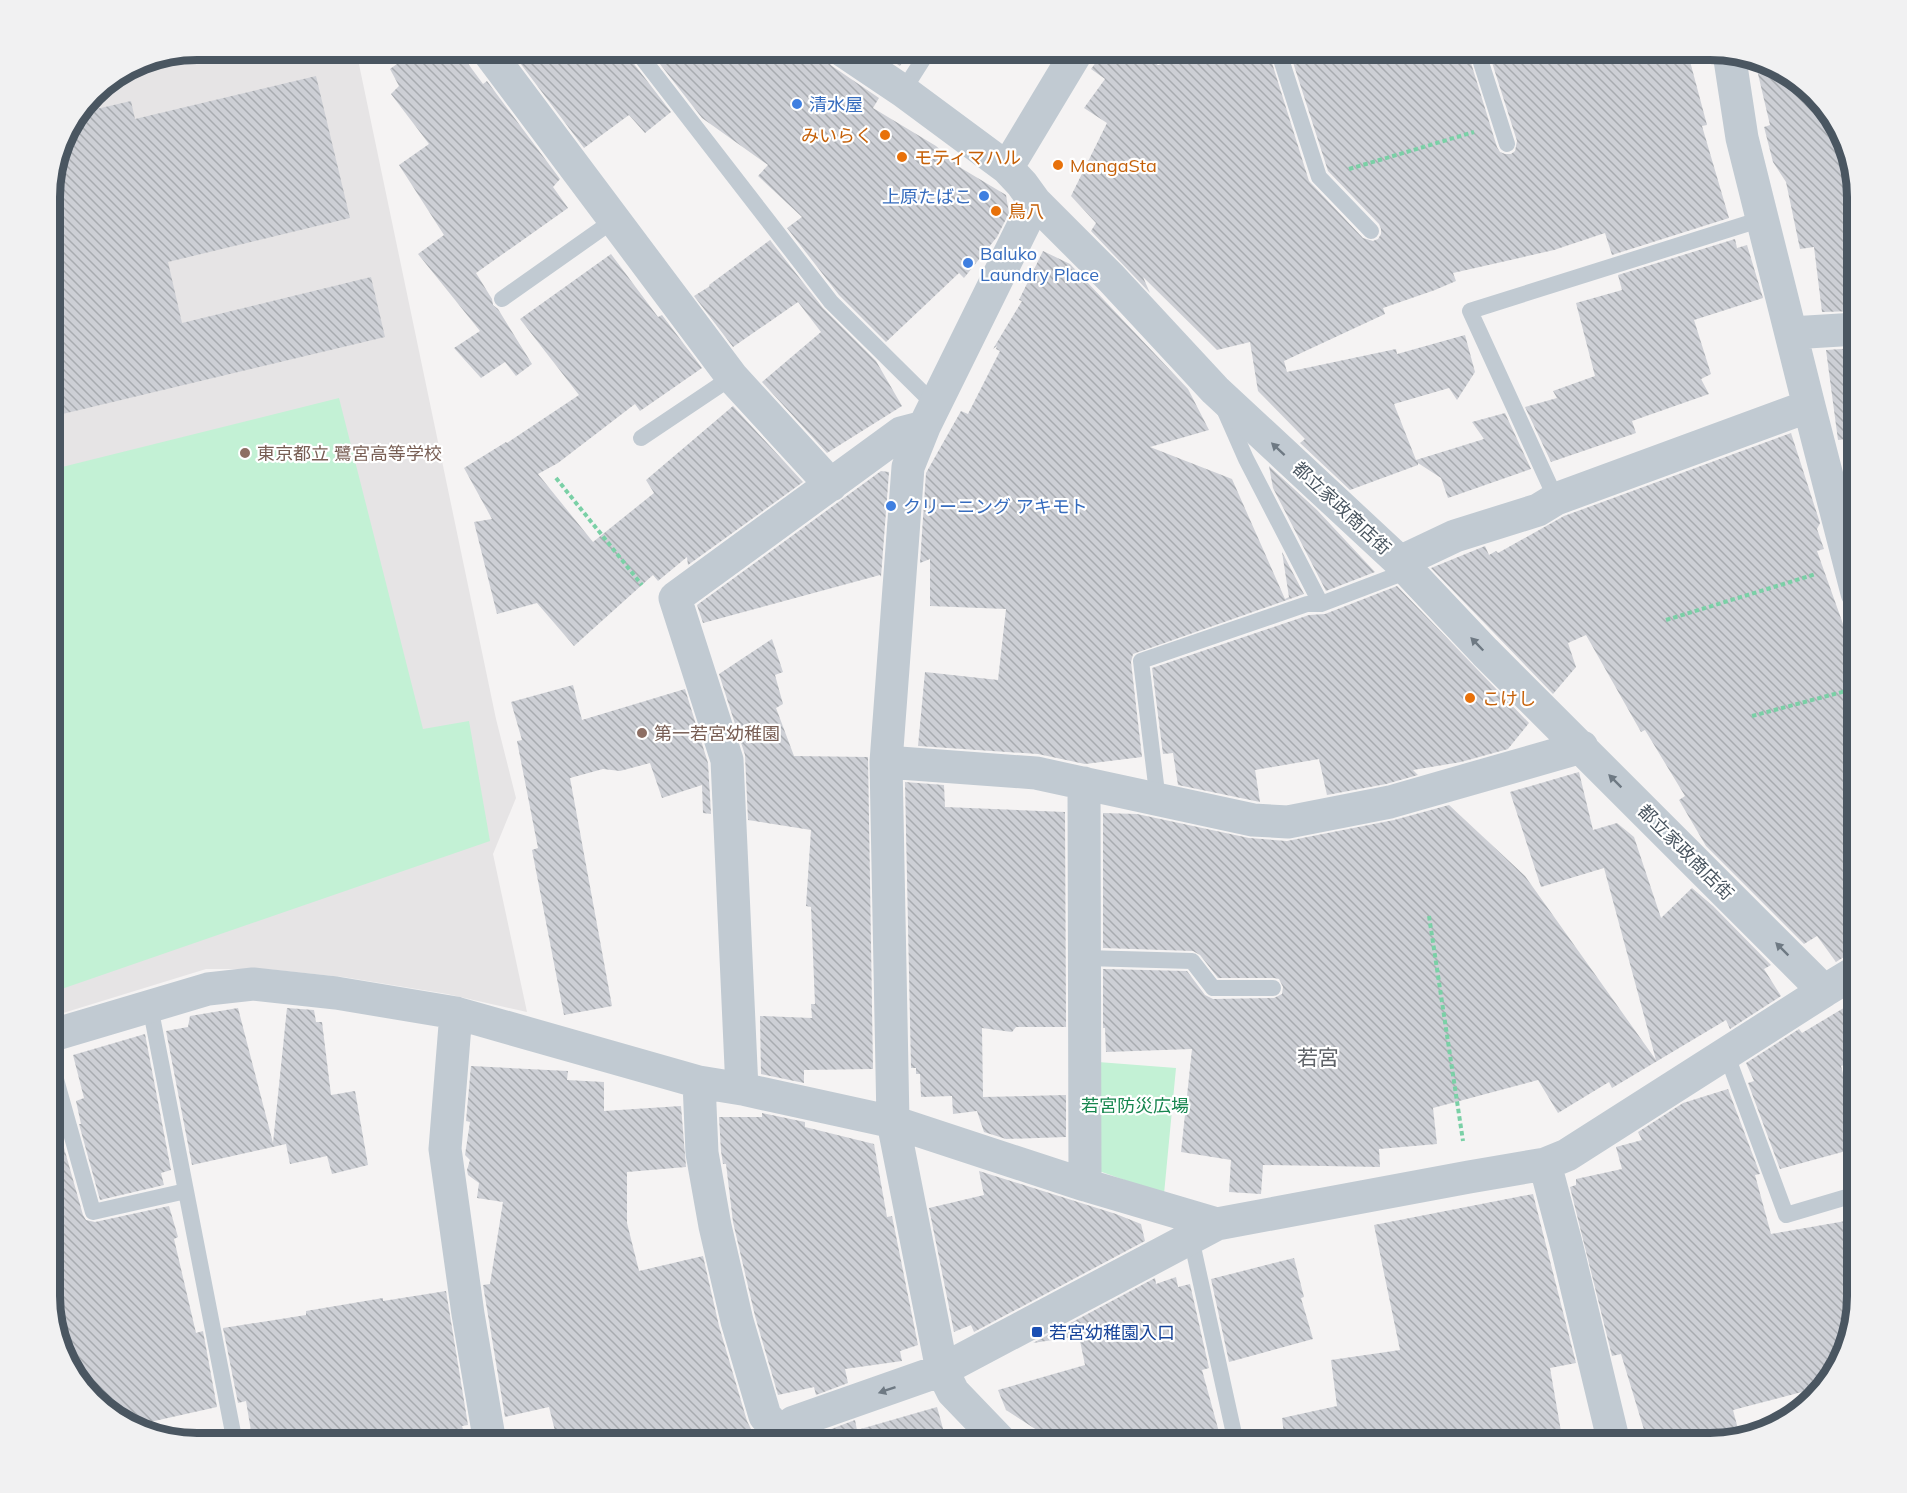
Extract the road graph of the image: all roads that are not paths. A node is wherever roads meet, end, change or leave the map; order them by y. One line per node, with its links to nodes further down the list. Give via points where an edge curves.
1 (494, 60): 14 (street)
2 (644, 60): 22 (lane, via 831,302)
3 (857, 60): 9 (street, 都立家政商店街)
4 (923, 60): 9 (lane)
5 (1072, 60): 11 (street)
6 (1281, 60): 15 (lane, via 1319,177)
7 (1480, 60): 10 (lane)
8 (1730, 62): 13 (street, via 1742,138)
9 (903, 91): 11 (street, 都立家政商店街)
10 (1507, 144)
11 (1007, 168): 12 (street, 都立家政商店街)
12 (1035, 202): 20 (street, 都立家政商店街); 22 (street)
13 (1762, 219): 18 (street); 25 (lane, via 1470,311)
14 (614, 220): 16 (lane); 19 (street)
15 (1371, 231)
16 (502, 299)
17 (1847, 329): 18 (street)
18 (1791, 333): 21 (street)
19 (732, 377): 23 (lane); 24 (street)
20 (1215, 390): 27 (street, 都立家政商店街, one-way to 20); 28 (lane)
21 (1809, 406): 25 (street); 26 (street)
22 (930, 417): 24 (street, via 901,433); 30 (street, via 908,467)
23 (641, 438)
24 (831, 485): 42 (street, via 675,598 727,760)
25 (1556, 499): 27 (street, via 1538,510 1455,536)
26 (1847, 551)
27 (1404, 567): 28 (lane); 29 (street, 都立家政商店街, one-way to 27)
28 (1320, 604): 32 (lane, via 1307,604 1142,661)
29 (1582, 747): 32 (street, via 1390,802 1288,822 1253,820); 36 (street, 都立家政商店街, one-way to 29)
30 (886, 762): 31 (street, via 1036,773); 44 (street)
31 (1084, 783): 32 (street); 33 (street)
32 (1158, 801)
33 (1085, 958): 35 (lane, via 1192,962 1213,988); 46 (street)
34 (1847, 977): 36 (street)
35 (1273, 988)
36 (1824, 991): 40 (street)
37 (150, 1006): 38 (street, via 208,989 253,984); 39 (street); 47 (lane)
38 (456, 1013): 41 (street); 52 (street, via 445,1149)
39 (60, 1033)
40 (1726, 1053): 45 (street, via 1567,1155); 48 (lane, via 1786,1215)
41 (699, 1082): 42 (street); 53 (street, via 702,1153 717,1236 737,1321 765,1416)
42 (742, 1089): 44 (street)
43 (60, 1094): 47 (lane, via 93,1212)
44 (893, 1122): 46 (street); 50 (street)
45 (1545, 1164): 49 (street); 57 (street)
46 (1085, 1185): 49 (street)
47 (186, 1191): 51 (lane)
48 (1847, 1197)
49 (1204, 1231): 50 (street); 56 (lane)
50 (942, 1370): 54 (street, one-way to 54, via 794,1422); 55 (street, via 953,1392)
51 (233, 1433)
52 (488, 1433)
53 (775, 1433)
54 (784, 1433)
55 (992, 1433)
56 (1234, 1433)
57 (1612, 1433)

